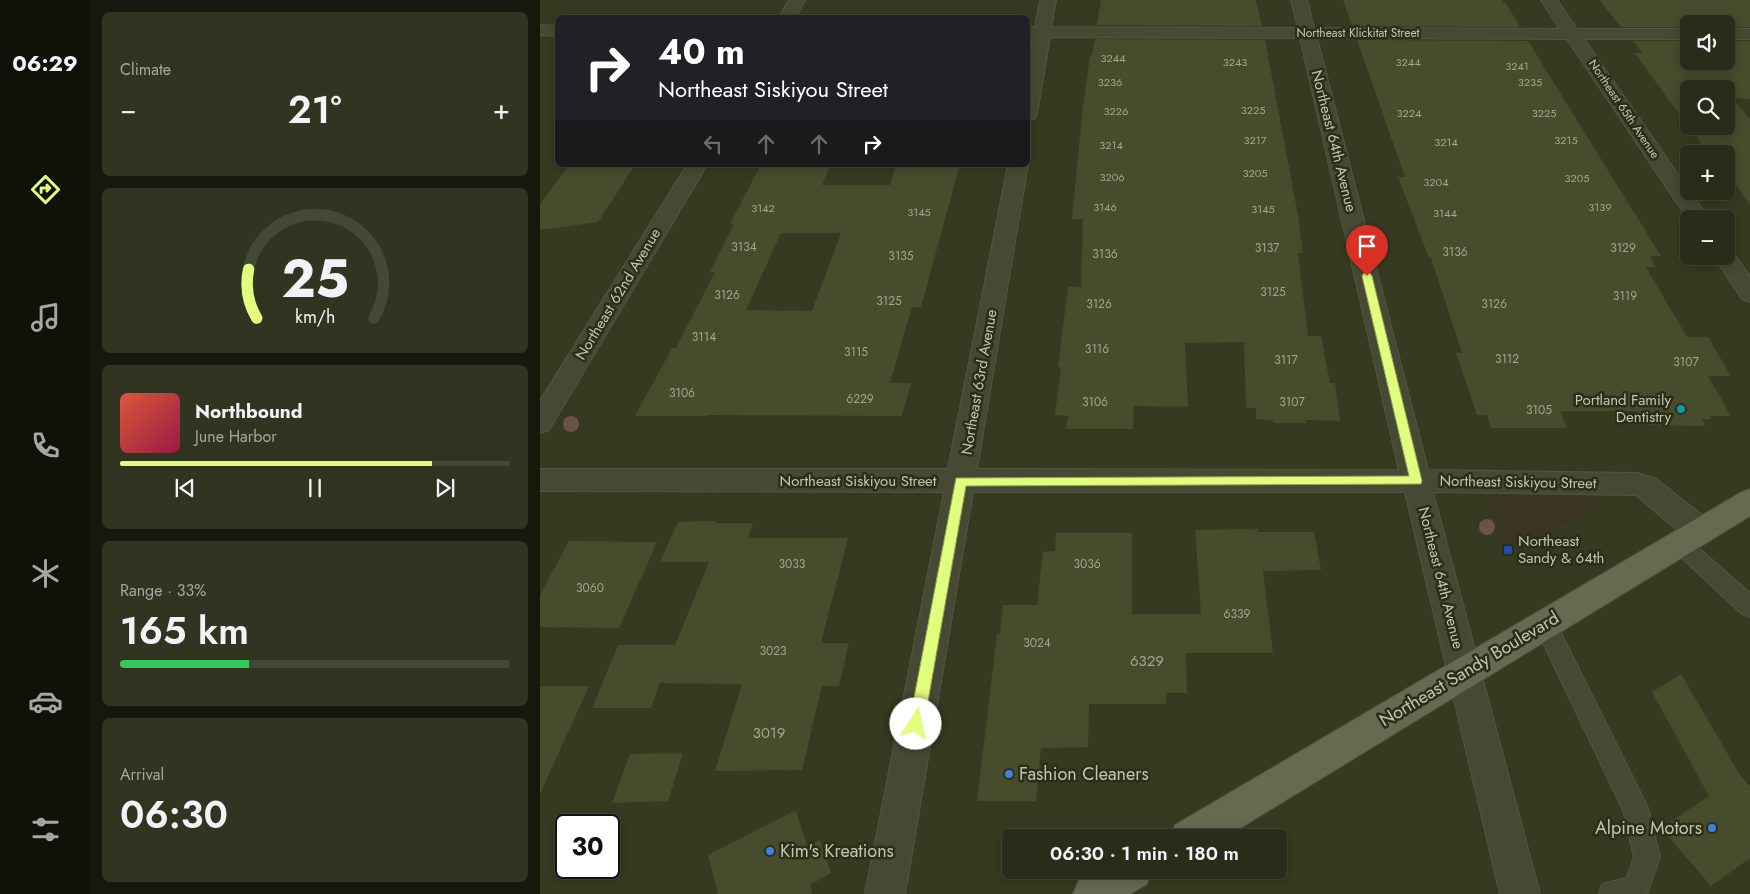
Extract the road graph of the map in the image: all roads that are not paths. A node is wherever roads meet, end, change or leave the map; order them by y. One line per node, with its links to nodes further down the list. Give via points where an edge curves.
1 (797, 0): 5 (street)
2 (1048, 0): 8 (street)
3 (1299, 0): 9 (street, Northeast 64th Avenue)
4 (1549, 0): 10 (street, Northeast 65th Avenue)
5 (788, 15)
6 (540, 30): 7 (street)
7 (555, 30)
8 (1035, 32): 9 (street, Northeast Klickitat Street); 14 (street)
9 (1308, 33): 10 (street, Northeast Klickitat Street); 22 (street, Northeast 64th Avenue)
10 (1572, 34): 11 (street, Northeast Klickitat Street); 17 (street, Northeast 65th Avenue)
11 (1680, 34)
12 (1735, 34): 13 (street)
13 (1750, 34)
14 (1030, 91)
15 (696, 167): 20 (street, Northeast 62nd Avenue)
16 (1018, 167): 23 (street, Northeast 63rd Avenue)
17 (1692, 210)
18 (1730, 265): 19 (street)
19 (1750, 294)
20 (540, 422)
21 (540, 480): 23 (street, Northeast Siskiyou Street)
22 (1416, 481): 23 (street, Northeast Siskiyou Street); 25 (street, Northeast Siskiyou Street, via 1637,484 1646,487); 28 (street, Northeast 64th Avenue)
23 (960, 482): 31 (street, Northeast 63rd Avenue)
24 (1750, 501): 25 (main road, Northeast Sandy Boulevard)
25 (1690, 537): 26 (lane); 27 (main road, Northeast Sandy Boulevard)
26 (1750, 607)
27 (1545, 624): 28 (main road, Northeast Sandy Boulevard); 34 (lane, via 1635,808 1646,857 1636,889)
28 (1464, 672): 29 (main road, Northeast Sandy Boulevard); 33 (street, Northeast 64th Avenue)
29 (1203, 829)
30 (1118, 879): 32 (main road)
31 (885, 894)
32 (1093, 894)
33 (1520, 894)
34 (1612, 894)

